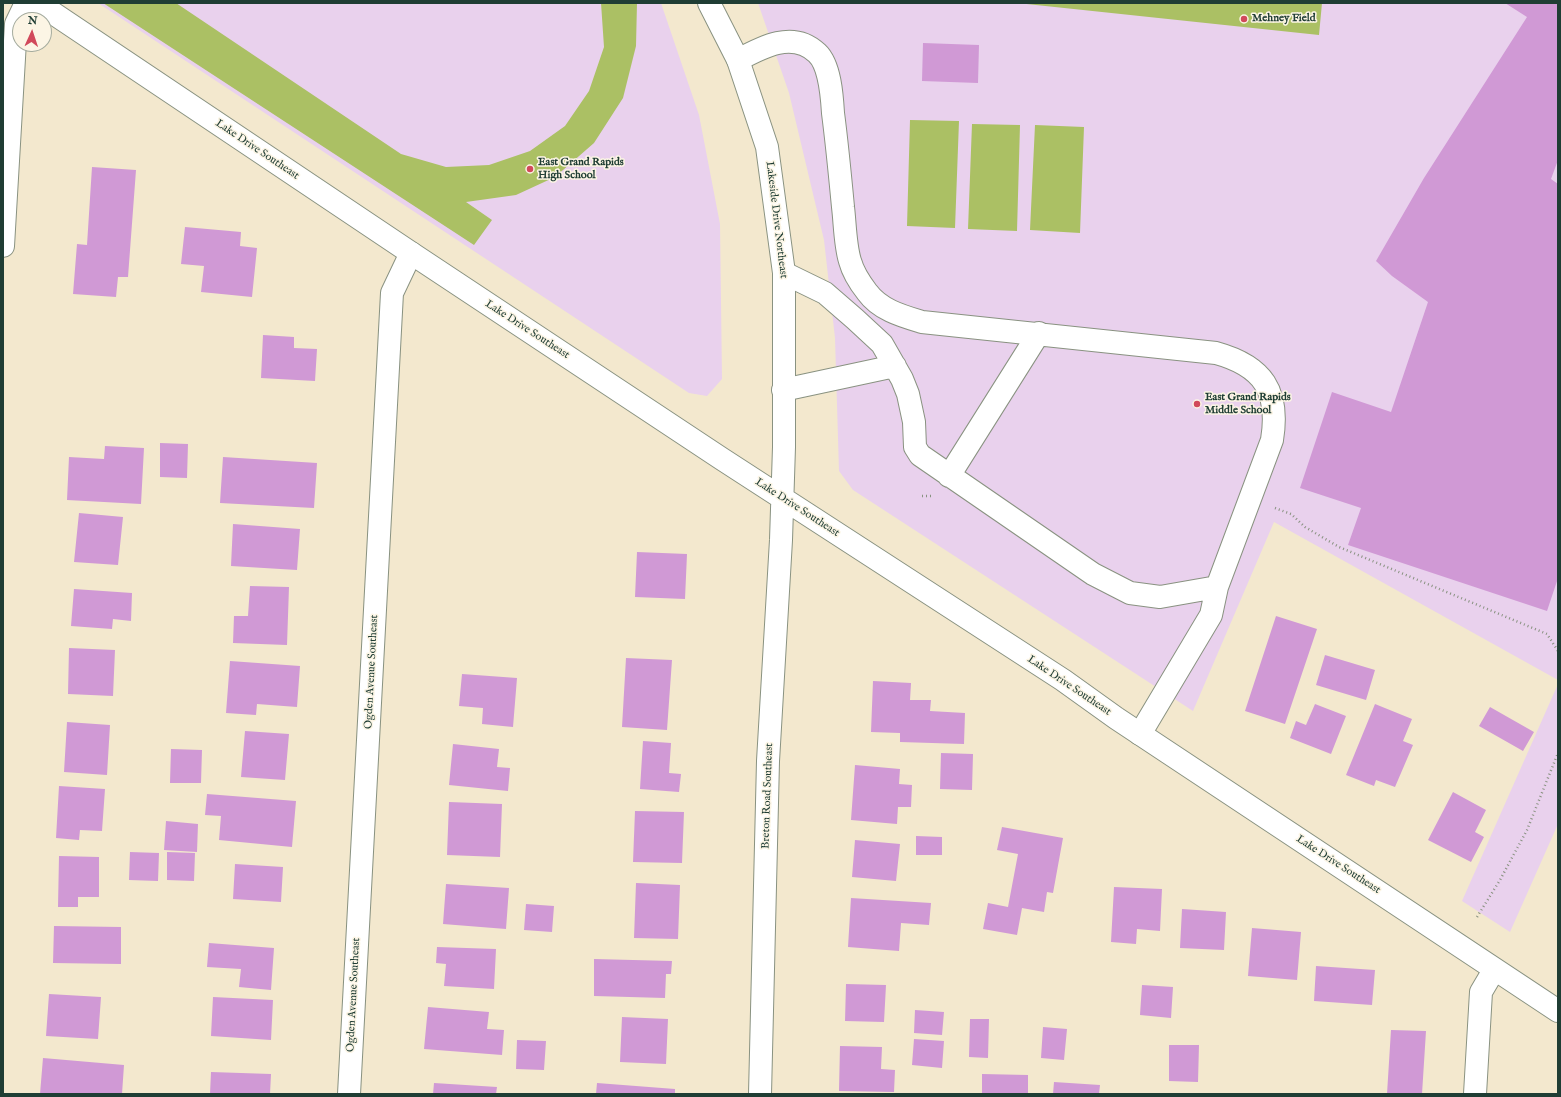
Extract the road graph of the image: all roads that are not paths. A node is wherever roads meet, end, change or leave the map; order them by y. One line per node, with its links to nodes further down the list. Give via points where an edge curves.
1 (26, 3): 5 (main road, via 16,24)
2 (38, 3): 6 (main road, Lake Drive Southeast)
3 (709, 3): 4 (main road, Lakeside Drive Northeast)
4 (738, 60): 7 (main road, Lakeside Drive Northeast, via 766,147); 8 (main road, via 766,45 783,42 807,46 817,53 824,63 831,88 850,260 868,294 882,307 922,322)
5 (3, 246)
6 (411, 253): 12 (main road, Lake Drive Southeast); 17 (main road, Ogden Avenue Southeast, via 392,294)
7 (784, 273): 9 (main road, via 825,293 882,344); 10 (main road, Lakeside Drive Northeast)
8 (1039, 333): 11 (main road); 13 (main road, via 1216,352 1232,357 1246,366 1259,376 1270,391 1275,424 1272,440)
9 (894, 366): 10 (main road); 11 (main road, via 908,394 916,447 920,455)
10 (783, 390): 12 (main road, Lakeside Drive Northeast)
11 (949, 476): 13 (main road, via 1093,574 1130,593 1160,597)
12 (783, 498): 14 (main road, Lake Drive Southeast, via 1057,676); 18 (main road, Breton Road Southeast, via 768,761)
13 (1217, 587): 14 (main road, via 1211,615)
14 (1140, 734): 15 (main road, Lake Drive Southeast)
15 (1494, 970): 16 (main road, Lake Drive Southeast); 19 (main road, via 1480,992)
16 (1558, 1011)
17 (349, 1094)
18 (760, 1094)
19 (1475, 1094)

